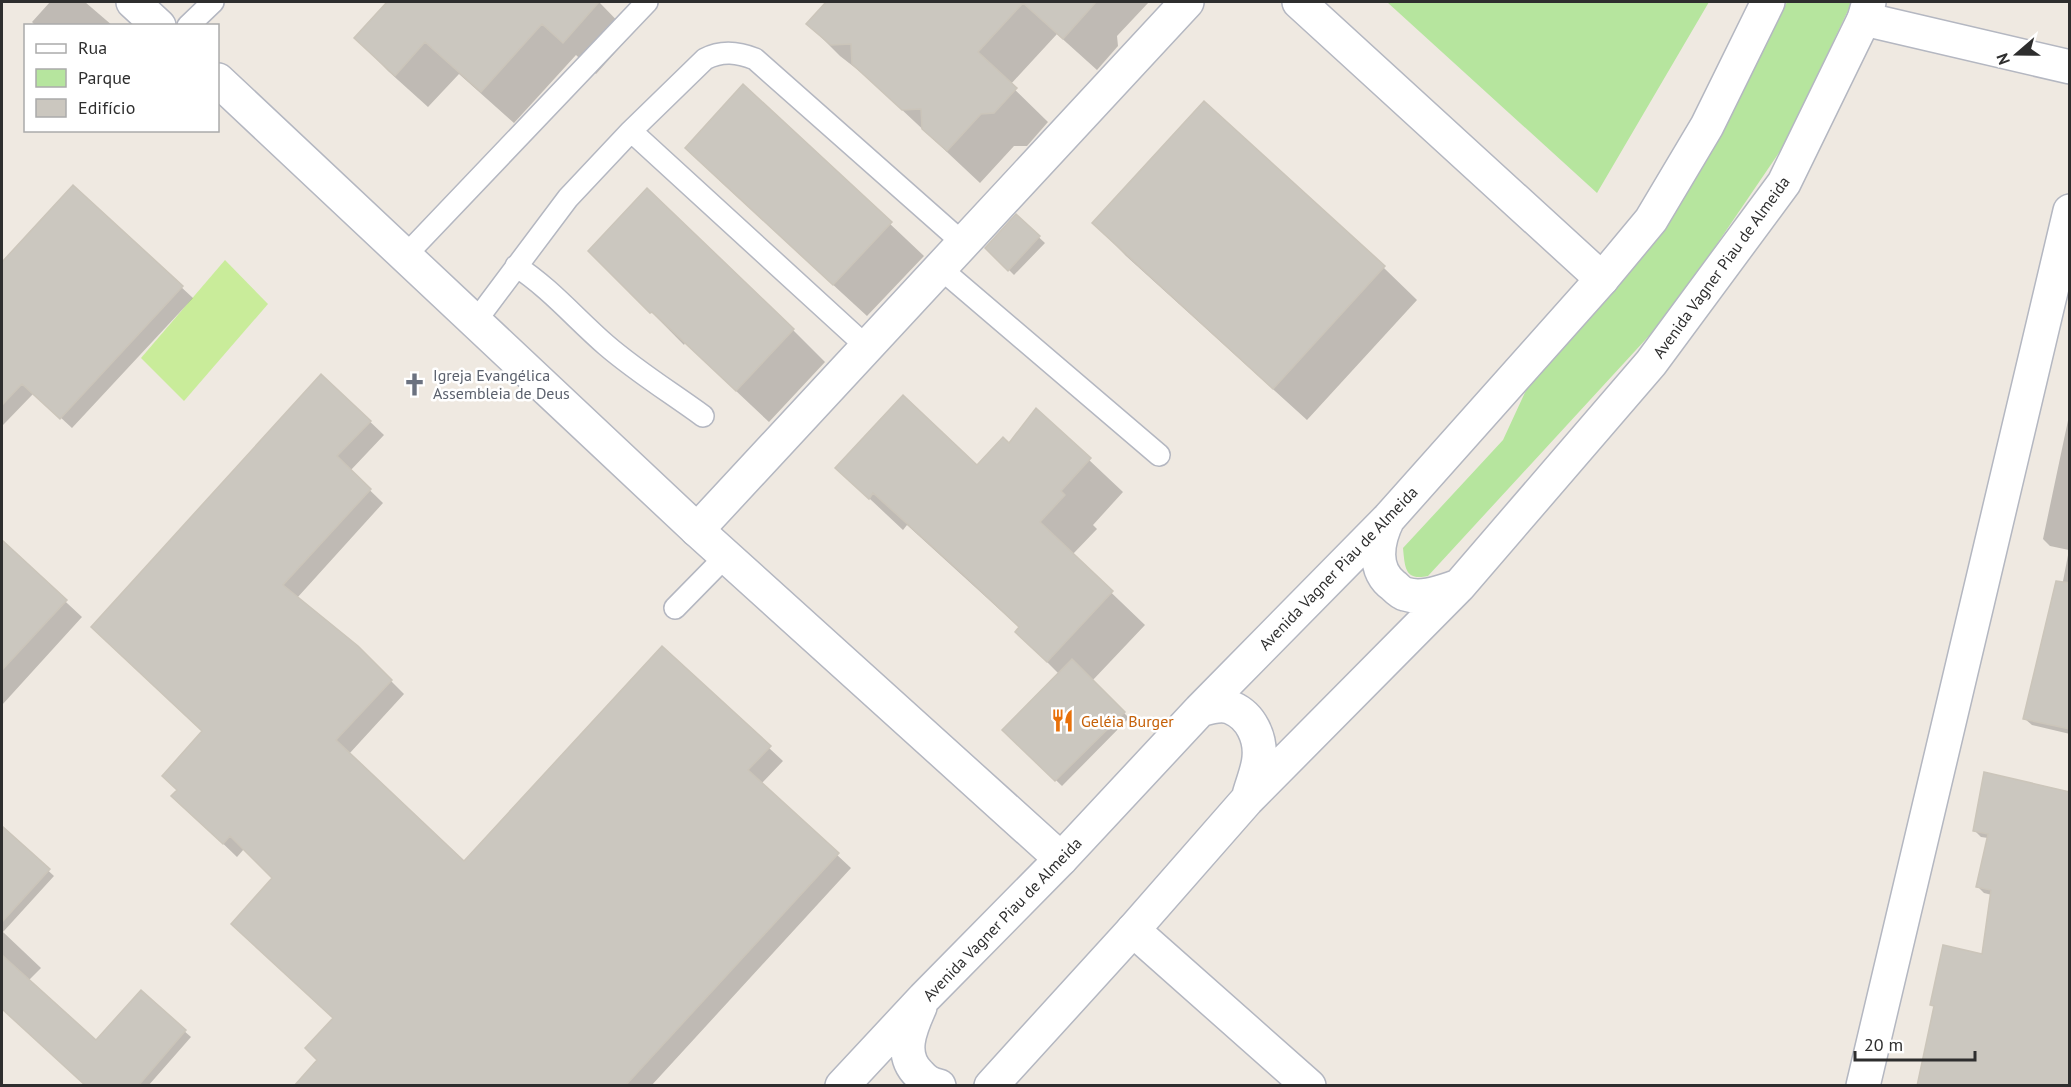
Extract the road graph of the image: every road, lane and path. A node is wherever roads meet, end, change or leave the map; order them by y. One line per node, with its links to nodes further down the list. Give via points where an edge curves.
1 (133, 2): 8 (street)
2 (213, 2): 9 (lane)
3 (646, 2): 15 (lane)
4 (1187, 2): 14 (street)
5 (1299, 2): 18 (street)
6 (1768, 2): 18 (street, Avenida Vagner Piau de Almeida, via 1707,126 1651,220)
7 (1867, 10): 10 (street); 26 (street, Avenida Vagner Piau de Almeida, via 1784,183 1652,363)
8 (157, 24)
9 (190, 24)
10 (2070, 67)
11 (219, 81): 15 (street)
12 (631, 131): 14 (lane, via 705,59 715,54 741,53 756,59); 16 (lane, via 568,198); 20 (lane)
13 (2070, 212): 37 (street)
14 (963, 243): 17 (street)
15 (405, 256): 19 (street)
16 (516, 266): 19 (lane); 21 (lane, via 538,280 612,350)
17 (940, 268): 20 (street); 22 (lane)
18 (1602, 279): 23 (street, Avenida Vagner Piau de Almeida)
19 (475, 322): 24 (street)
20 (867, 347): 24 (street)
21 (702, 416)
22 (1159, 455)
23 (1389, 518): 26 (street, via 1381,534 1377,558 1386,580 1405,594 1429,596); 28 (street, Avenida Vagner Piau de Almeida)
24 (697, 530): 25 (street)
25 (726, 556): 27 (lane); 30 (street)
26 (1459, 586): 29 (street, Avenida Vagner Piau de Almeida)
27 (675, 608)
28 (1200, 710): 29 (street, via 1216,705 1232,707 1258,737 1259,759); 30 (street, Avenida Vagner Piau de Almeida)
29 (1247, 800): 31 (street, Avenida Vagner Piau de Almeida)
30 (1061, 859): 32 (street, Avenida Vagner Piau de Almeida)
31 (1133, 930): 33 (street, Avenida Vagner Piau de Almeida); 36 (street)
32 (924, 998): 34 (street, Avenida Vagner Piau de Almeida); 35 (street, via 910,1029 910,1063 930,1084)
33 (986, 1084)
34 (842, 1086)
35 (939, 1086)
36 (1309, 1086)
37 (1863, 1086)

